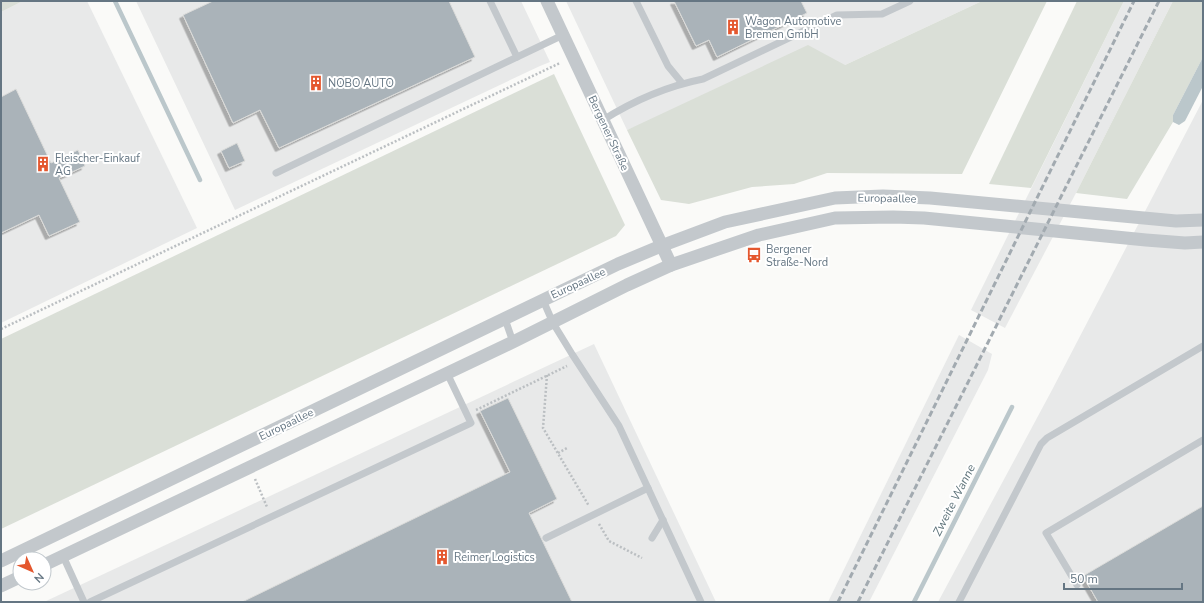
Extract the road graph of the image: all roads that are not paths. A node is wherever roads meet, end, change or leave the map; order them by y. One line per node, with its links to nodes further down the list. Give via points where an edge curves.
1 (490, 1): 6 (lane)
2 (547, 1): 5 (street, Bergener Straße)
3 (636, 1): 7 (lane, via 668,66)
4 (910, 1): 7 (lane, via 882,14 837,14 703,79)
5 (563, 35): 6 (lane); 8 (street, Bergener Straße)
6 (517, 57): 9 (lane)
7 (682, 83): 8 (lane, via 622,108)
8 (603, 120): 12 (street, Bergener Straße)
9 (276, 173)
10 (1203, 220): 12 (street, Europaallee, via 1176,221 930,198 835,198 725,222)
11 (1203, 242): 13 (street, Europaallee, via 1146,240 924,218 836,218 758,235)
12 (661, 246): 13 (street, Bergener Straße); 14 (street, Europaallee)
13 (671, 265): 16 (street, Europaallee)
14 (543, 300): 15 (street, Europaallee); 16 (lane)
15 (505, 319): 17 (lane); 26 (street, Europaallee)
16 (553, 323): 17 (street, Europaallee); 21 (lane, via 619,426)
17 (513, 342): 19 (street, Europaallee)
18 (1203, 346): 34 (lane, via 1047,438 1041,444)
19 (447, 373): 25 (street, Europaallee); 32 (lane, via 471,423)
20 (1203, 440): 29 (lane, via 1046,533)
21 (648, 488): 22 (lane); 23 (lane)
22 (663, 520): 24 (lane); 33 (lane)
23 (546, 538)
24 (652, 538)
25 (63, 556): 27 (street, Europaallee); 31 (lane)
26 (1, 561)
27 (52, 561)
28 (12, 581): 30 (street)
29 (1077, 585)
30 (1, 586)
31 (84, 602)
32 (90, 602)
33 (701, 602)
34 (959, 602)

